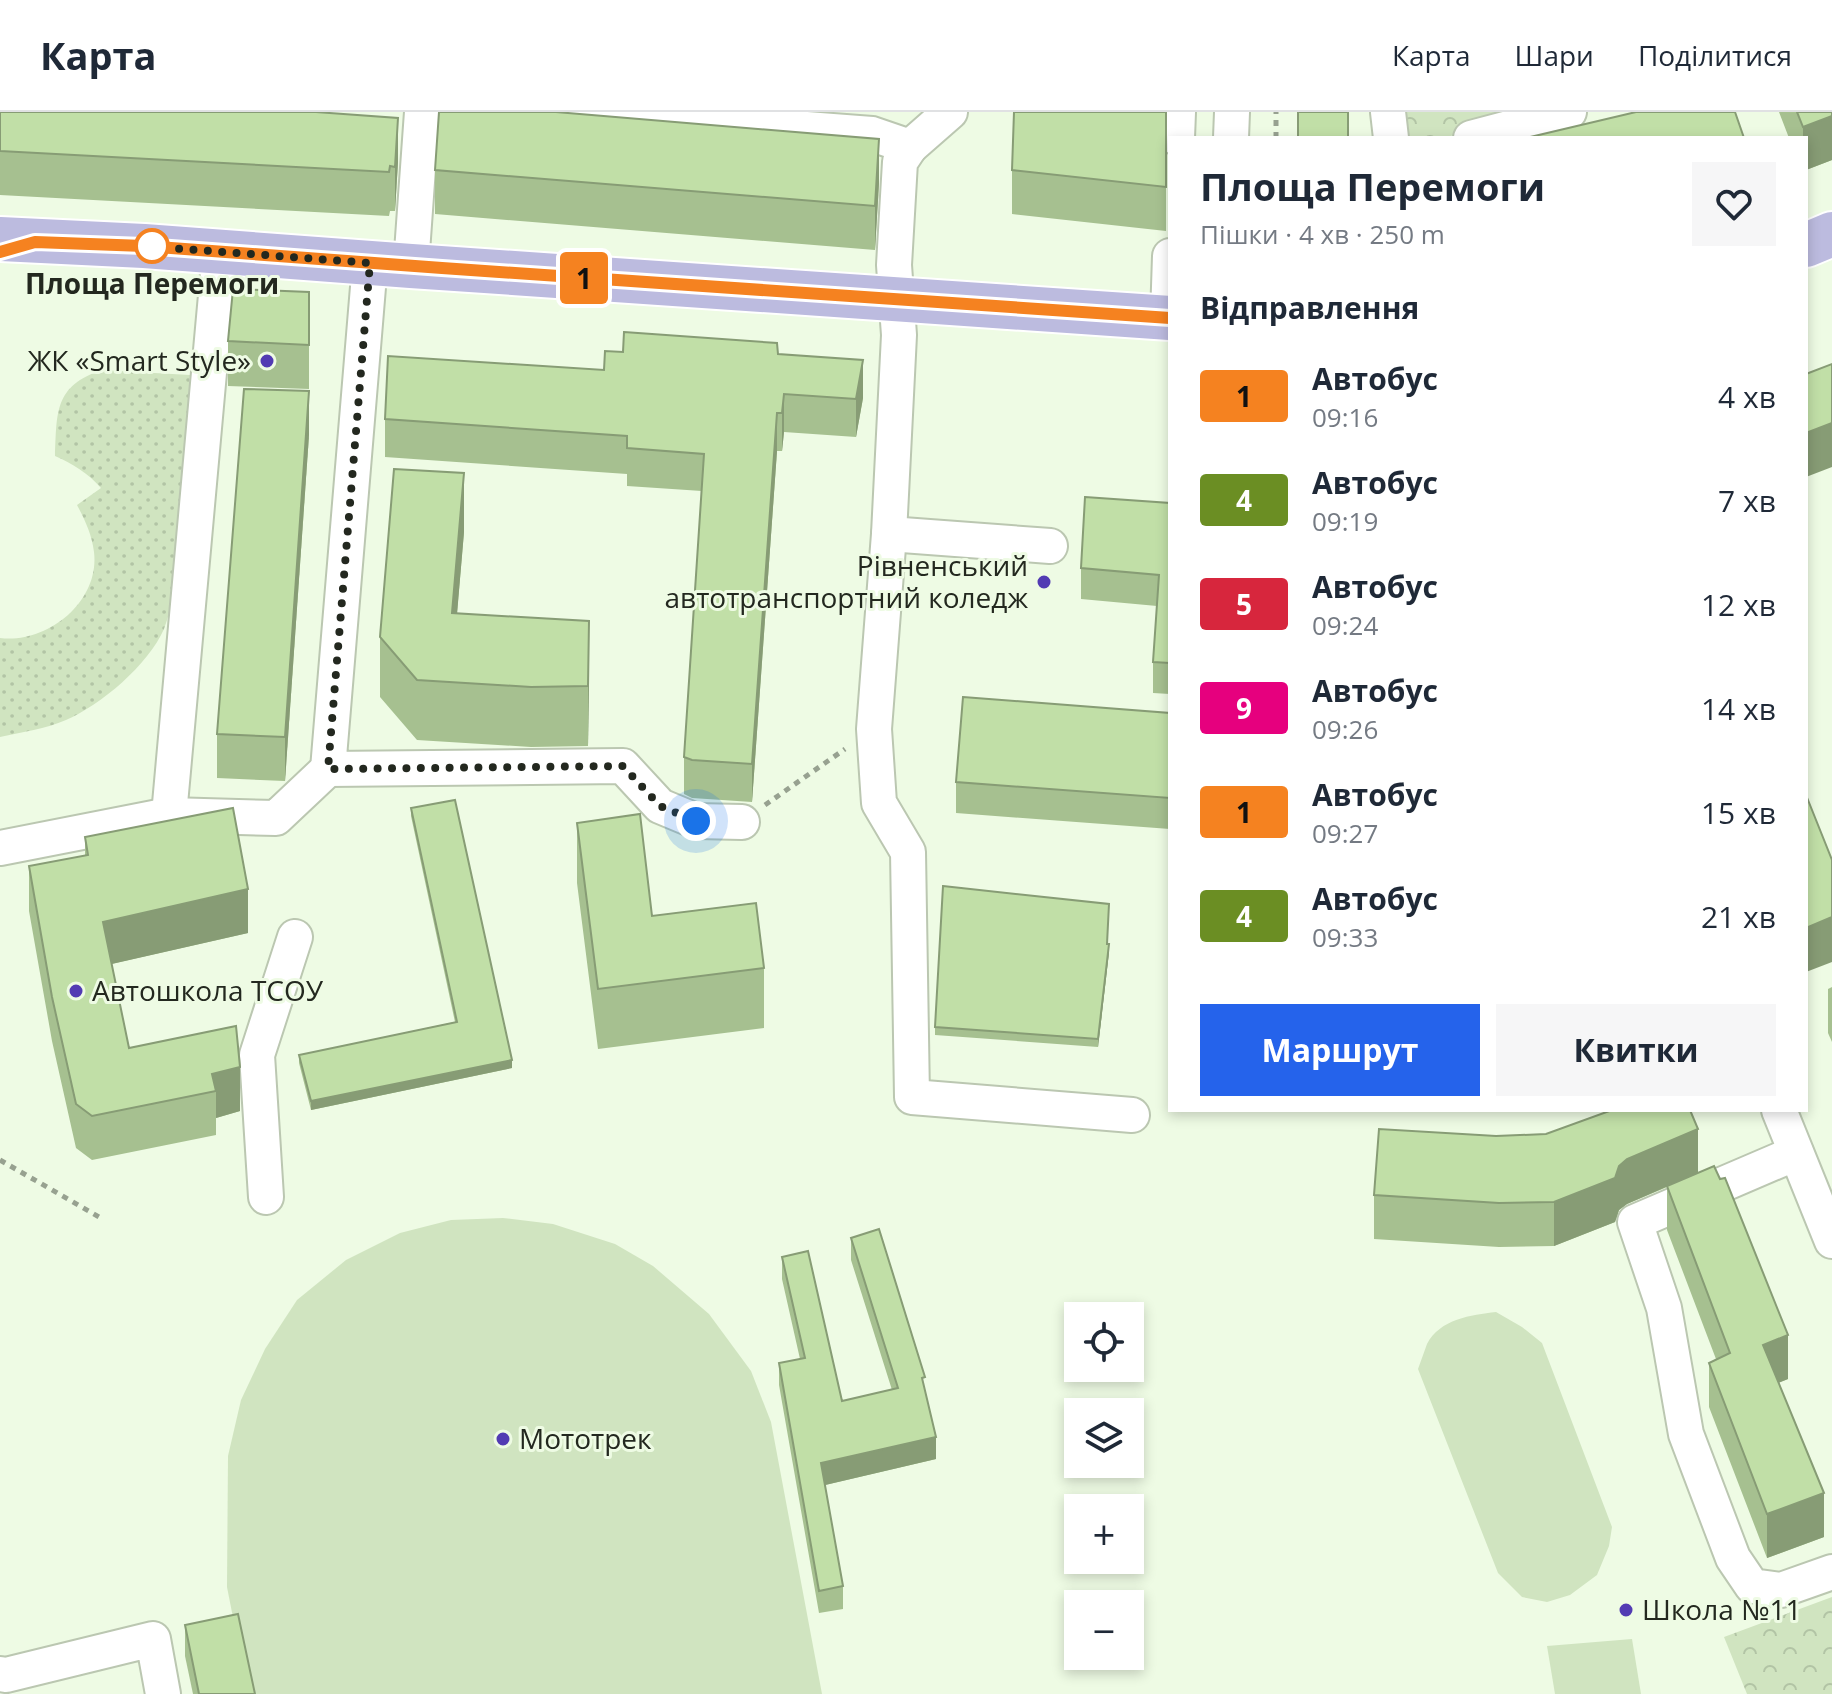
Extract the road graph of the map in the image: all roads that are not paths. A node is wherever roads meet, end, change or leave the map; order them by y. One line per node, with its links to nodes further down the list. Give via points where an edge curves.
1 (422, 112): 17 (lane)
2 (584, 112): 12 (lane, via 872,134)
3 (950, 112): 12 (lane)
4 (1178, 112): 8 (lane)
5 (1232, 112): 9 (lane)
6 (1388, 112): 10 (lane)
7 (1569, 112): 11 (lane)
8 (1177, 136)
9 (1231, 136)
10 (1391, 136)
11 (1479, 136)
12 (910, 147): 18 (lane, via 900,162)
13 (1832, 234): 15 (main road)
14 (12, 244): 16 (main road)
15 (1808, 244)
16 (220, 251): 17 (main road); 23 (lane)
17 (391, 264): 18 (main road); 22 (lane)
18 (895, 299): 19 (main road); 20 (lane, via 899,335)
19 (1168, 318)
20 (889, 534): 21 (lane); 28 (lane, via 874,729 879,803 908,852 912,1097)
21 (1050, 546)
22 (328, 769): 23 (lane, via 276,818); 24 (lane, via 623,766 660,806 696,821)
23 (169, 815): 25 (lane)
24 (742, 822)
25 (0, 848)
26 (295, 937): 30 (lane, via 257,1055)
27 (1780, 1112): 29 (lane)
28 (1132, 1115)
29 (1796, 1153): 31 (lane); 32 (lane, via 1635,1222 1664,1308 1686,1434 1733,1558 1752,1586 1766,1588 1781,1590)
30 (266, 1197)
31 (1832, 1241)
32 (1832, 1572)
33 (0, 1674): 34 (lane, via 153,1639)
34 (163, 1694)

